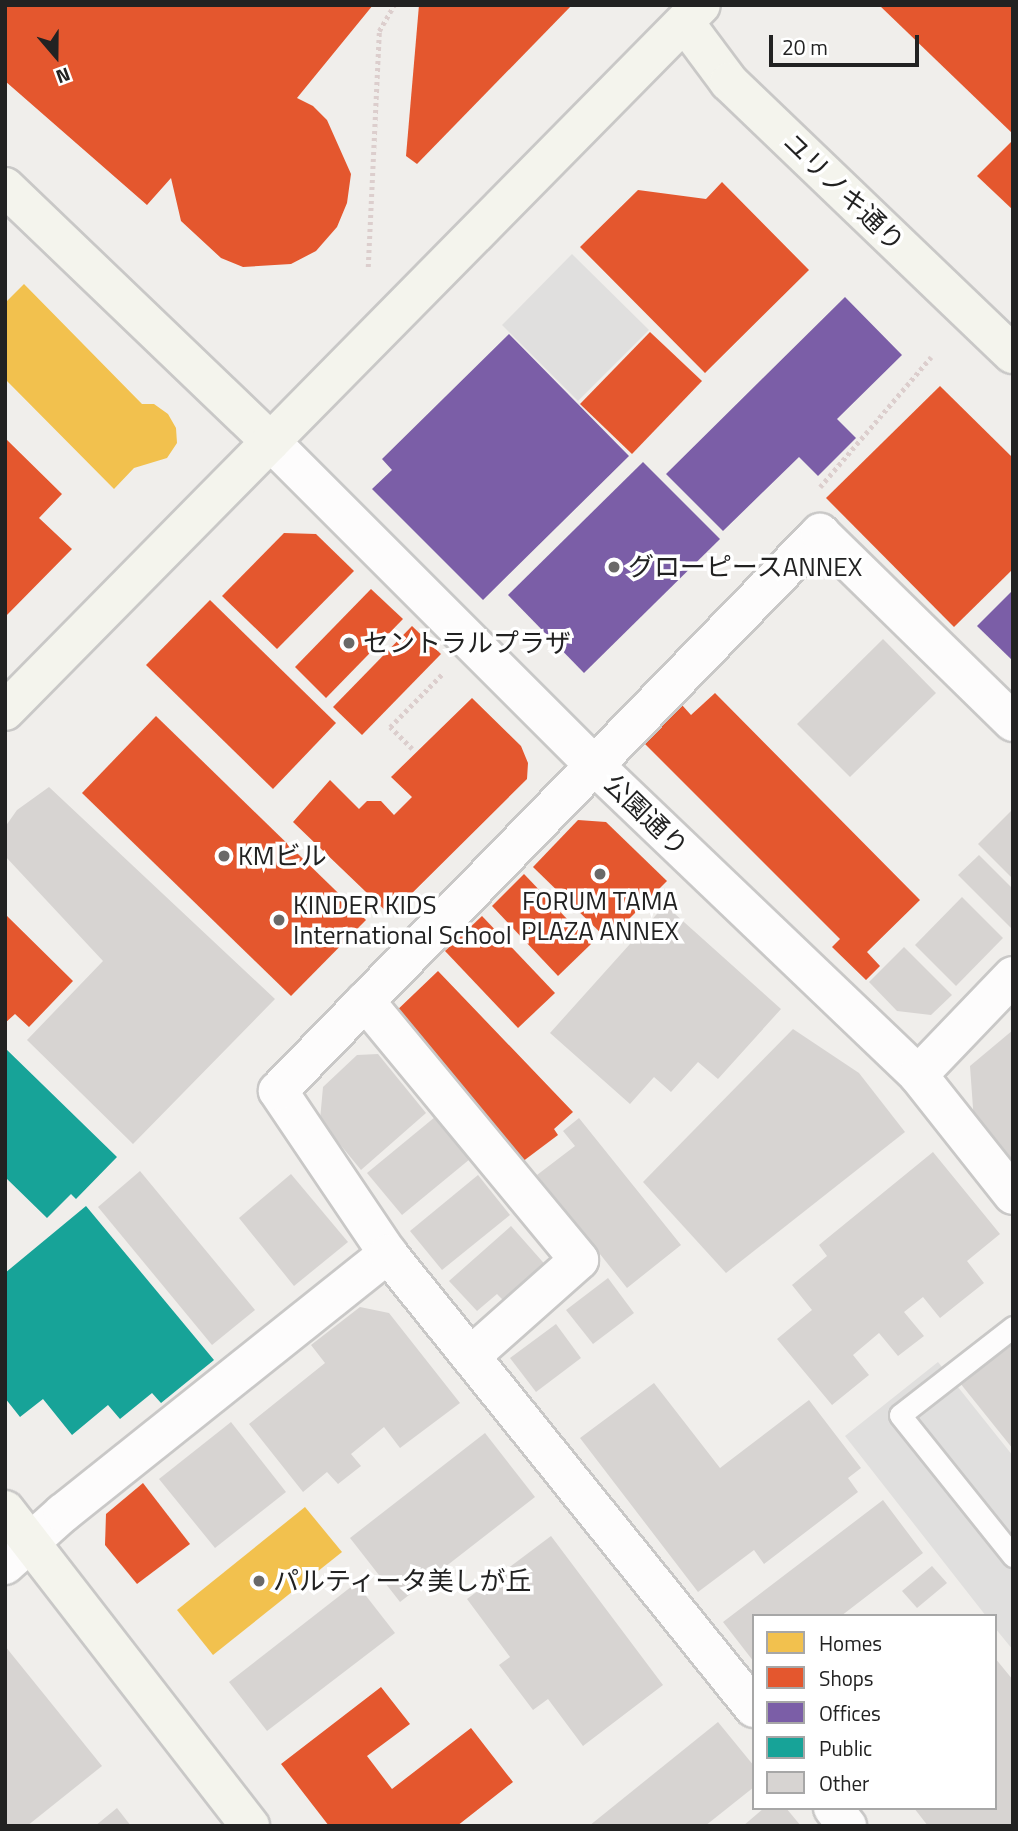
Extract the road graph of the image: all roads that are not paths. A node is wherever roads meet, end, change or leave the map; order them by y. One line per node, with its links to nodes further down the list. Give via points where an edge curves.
1 (685, 11): 3 (street, ユリノキ通り, via 729,82); 4 (street)
2 (5, 187): 4 (street)
3 (1013, 354)
4 (271, 442): 5 (street); 7 (street, 公園通り)
5 (5, 711)
6 (1013, 722): 7 (street, via 820,533)
7 (594, 765): 9 (street); 10 (street, 公園通り)
8 (1013, 976): 10 (street)
9 (365, 1001): 12 (street, via 278,1091); 14 (street, via 579,1260)
10 (918, 1074): 11 (street, 公園通り)
11 (1013, 1195)
12 (388, 1254): 14 (street); 16 (street)
13 (1013, 1327): 17 (lane, via 900,1415)
14 (473, 1354): 18 (street)
15 (5, 1510): 16 (street)
16 (18, 1554): 20 (street)
17 (1013, 1556)
18 (752, 1705)
19 (835, 1810): 21 (street)
20 (250, 1826)
21 (847, 1826)

